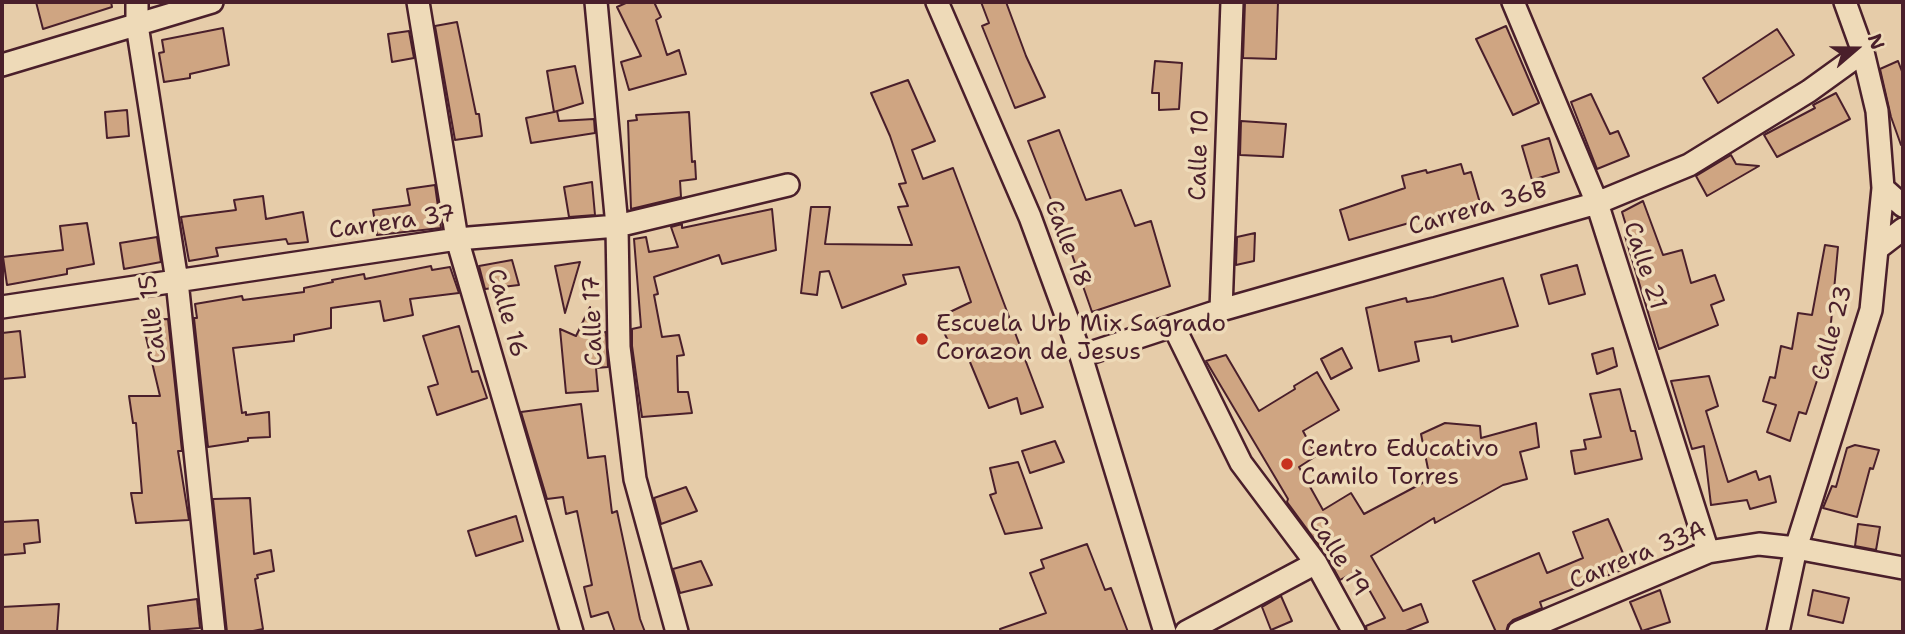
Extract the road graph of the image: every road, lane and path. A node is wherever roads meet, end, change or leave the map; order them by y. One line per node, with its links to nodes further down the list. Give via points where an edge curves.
1 (137, 2): 9 (street, Calle 15)
2 (212, 2): 9 (street)
3 (418, 2): 18 (street, Calle 16)
4 (596, 2): 16 (street, Calle 17)
5 (937, 2): 24 (street, Calle 18, via 1030,217)
6 (1232, 2): 22 (street, Calle 10)
7 (1513, 2): 14 (street, Calle 21)
8 (1845, 2): 10 (street, Calle 23)
9 (137, 25): 11 (street); 20 (street, Calle 15)
10 (1863, 52): 13 (street, Calle 23, via 1877,111); 14 (street, Carrera 36B, via 1689,165)
11 (2, 65)
12 (788, 185): 16 (street, Carrera 37)
13 (1883, 188): 15 (street); 19 (street, Calle 23)
14 (1597, 203): 22 (street, Carrera 36B); 26 (street, Calle 21)
15 (1903, 206)
16 (617, 226): 18 (street, Carrera 37); 31 (street, Calle 17, via 618,347 635,479)
17 (1903, 229): 19 (street)
18 (457, 239): 20 (street, Carrera 37); 30 (street, Calle 16)
19 (1877, 249): 25 (street, Calle 23, via 1871,310)
20 (177, 281): 21 (street, Carrera 37); 29 (street, Calle 15)
21 (2, 307)
22 (1221, 310): 23 (street, Carrera 36B)
23 (1174, 327): 24 (street, Carrera 36B); 27 (street, Calle 19, via 1241,463)
24 (1081, 356): 32 (street, Calle 18)
25 (1796, 548): 26 (street, Carrera 33A, via 1759,544); 28 (street, Carrera 33A); 36 (street, Calle 23)
26 (1707, 552): 35 (street, Carrera 33A)
27 (1316, 563): 33 (street); 34 (street, Calle 19)
28 (1903, 568)
29 (214, 632)
30 (572, 632)
31 (677, 632)
32 (1165, 632)
33 (1186, 632)
34 (1354, 632)
35 (1519, 632)
36 (1778, 632)

